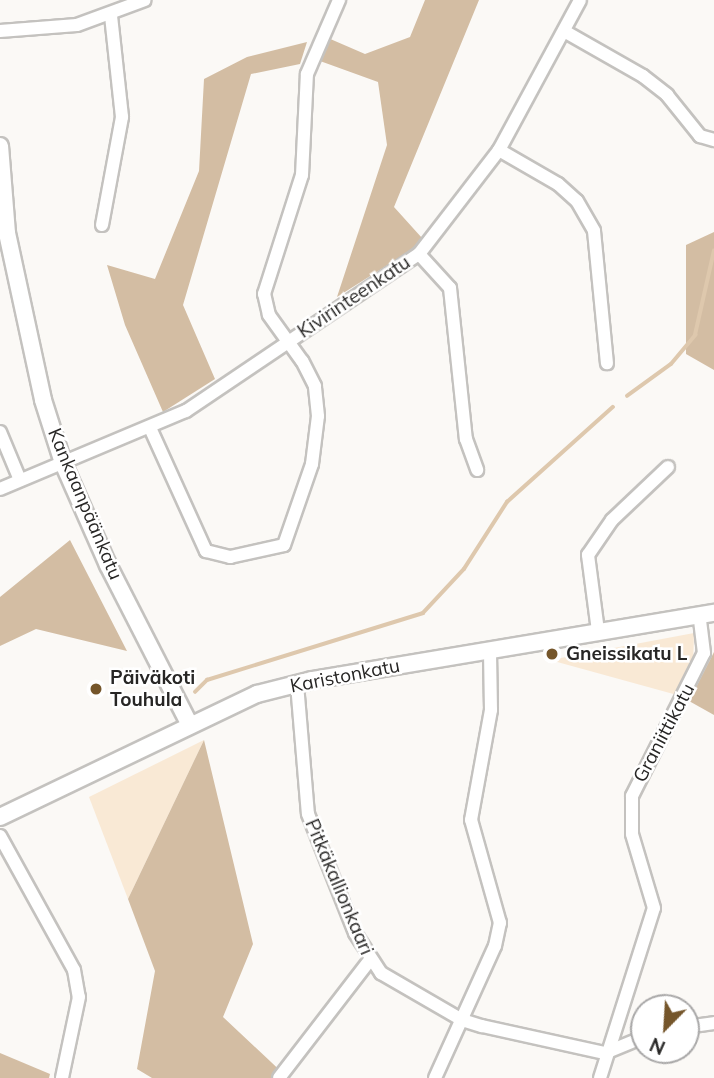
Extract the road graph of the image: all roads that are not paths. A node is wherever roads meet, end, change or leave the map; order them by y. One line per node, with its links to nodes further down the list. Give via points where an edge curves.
1 (145, 0): 4 (street)
2 (339, 0): 12 (street, via 307,74 302,175 264,294 269,315)
3 (580, 0): 5 (street, Kivirinteenkatu)
4 (111, 15): 6 (street, via 77,25); 10 (street, via 121,117)
5 (564, 31): 7 (street, via 643,76 700,135); 9 (street, Kivirinteenkatu)
6 (0, 32)
7 (714, 140)
8 (0, 146): 16 (street, Kankaanpäänkatu, via 9,245 43,400)
9 (499, 150): 11 (street, Kivirinteenkatu); 13 (street, via 558,184 577,201 594,231)
10 (102, 225)
11 (419, 254): 12 (street, Kivirinteenkatu); 18 (street, via 450,288 466,439)
12 (288, 342): 14 (street, Kivirinteenkatu, via 210,397); 14 (street, via 315,386 318,416 312,464 285,545 230,557 206,551)
13 (607, 363)
14 (151, 430): 16 (street, Kivirinteenkatu)
15 (0, 432): 19 (street)
16 (63, 463): 19 (street, Kivirinteenkatu); 25 (street, Kankaanpäänkatu, via 108,565)
17 (668, 467): 22 (street, via 612,520 587,555)
18 (477, 470)
19 (20, 480): 20 (street, Kivirinteenkatu)
20 (0, 489)
21 (707, 613): 22 (street, Karistonkatu); 31 (street, Graniittikatu, via 704,653 632,796 632,834 654,908)
22 (598, 631): 23 (street, Karistonkatu)
23 (490, 652): 24 (street, Karistonkatu); 29 (street, via 491,710 471,820 500,923)
24 (297, 684): 25 (street, Karistonkatu, via 257,694); 28 (street, Pitkäkallionkaari, via 308,814)
25 (190, 725): 26 (street, Karistonkatu)
26 (0, 817)
27 (0, 836): 32 (street, via 74,970 79,997)
28 (369, 961): 29 (street, Pitkäkallionkaari, via 381,973); 33 (street)
29 (462, 1020): 31 (street, Pitkäkallionkaari); 34 (street)
30 (630, 1043): 31 (street)
31 (605, 1053): 35 (street, Graniittikatu)
32 (62, 1078)
33 (279, 1078)
34 (435, 1078)
35 (600, 1078)

